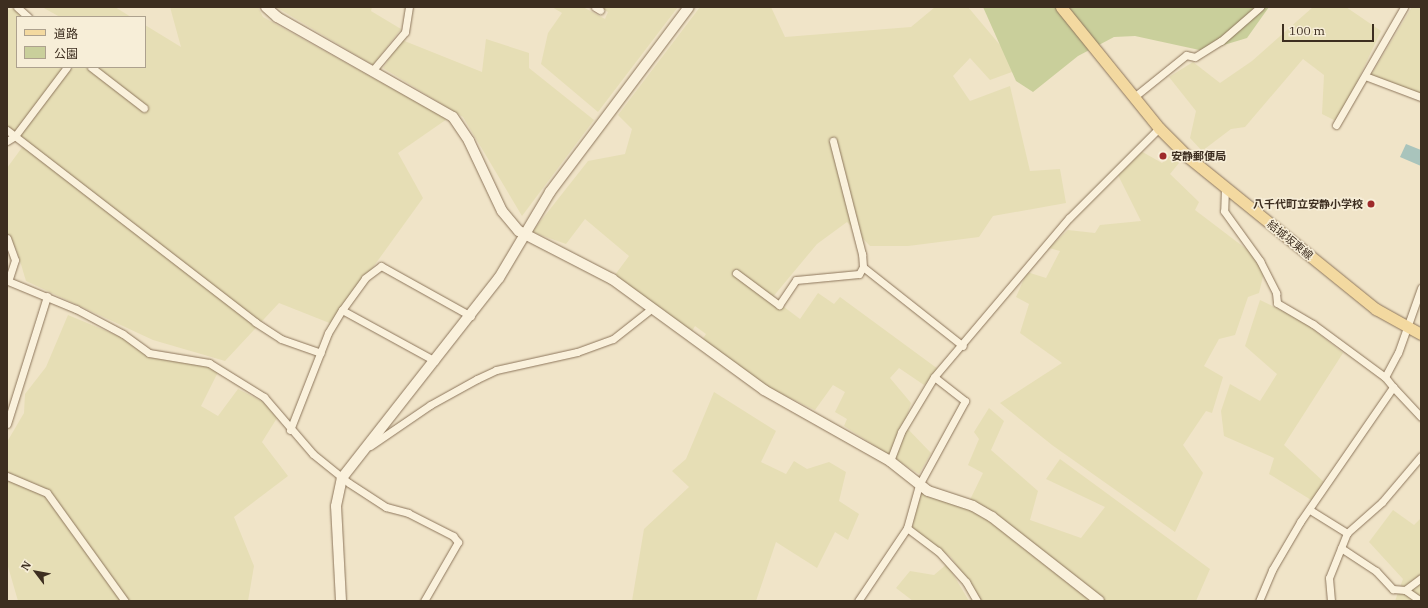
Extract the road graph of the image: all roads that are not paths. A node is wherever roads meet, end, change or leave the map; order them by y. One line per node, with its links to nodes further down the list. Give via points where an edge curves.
1 (17, 7): 8 (street)
2 (266, 7): 11 (street)
3 (410, 7): 11 (street, via 405,32)
4 (689, 7): 23 (street, via 550,192)
5 (1060, 7): 13 (main road, 結城坂東線)
6 (1260, 7): 13 (street, via 1221,41 1195,57 1186,55)
7 (1404, 7): 12 (street)
8 (27, 16)
9 (66, 68): 19 (street)
10 (92, 68): 15 (street)
11 (372, 71): 23 (street, via 453,117 469,141 502,211)
12 (1365, 76): 14 (street); 16 (street)
13 (1134, 97): 17 (main road, 結城坂東線)
14 (1421, 97)
15 (144, 108)
16 (1336, 125)
17 (1159, 128): 22 (main road, 結城坂東線); 36 (street, via 1069,218)
18 (7, 130): 19 (street)
19 (15, 136): 20 (street); 37 (street, via 255,322 281,340)
20 (7, 141)
21 (833, 141): 27 (street)
22 (1225, 188): 34 (main road, 結城坂東線, via 1376,309); 40 (street, via 1224,211 1260,261 1276,293 1277,303 1313,324)
23 (524, 234): 31 (street, via 584,262); 33 (street, via 499,278)
24 (7, 238): 26 (street)
25 (7, 257): 26 (street)
26 (15, 260): 30 (street, via 8,281)
27 (863, 267): 28 (street, via 859,274 796,280 779,305); 36 (street)
28 (736, 273)
29 (1421, 288): 34 (street)
30 (47, 296): 43 (street); 44 (street, via 123,334 149,353 193,357 209,363 264,397)
31 (652, 309): 45 (street, via 613,339 577,352 503,368 477,379 430,405); 47 (street, via 764,390)
32 (342, 310): 33 (street, via 365,278 381,266); 37 (street); 38 (street)
33 (471, 316): 38 (street)
34 (1406, 328): 35 (main road, 結城坂東線); 40 (street)
35 (1421, 334)
36 (963, 346): 39 (street)
37 (321, 353): 44 (street)
38 (436, 361): 45 (street)
39 (934, 377): 47 (street, via 901,432); 50 (street, via 965,401)
40 (1385, 377): 41 (street)
41 (1393, 387): 42 (street); 51 (street)
42 (1421, 418)
43 (7, 424)
44 (290, 430): 49 (street)
45 (358, 455): 49 (street)
46 (1421, 456): 53 (street, via 1382,502)
47 (890, 461): 50 (street)
48 (7, 476): 57 (street, via 47,493)
49 (342, 478): 58 (street, via 336,506); 59 (street, via 386,507 408,513 456,539 458,542)
50 (919, 485): 52 (street); 62 (street, via 992,517)
51 (1310, 510): 53 (street); 63 (street, via 1272,570)
52 (907, 528): 60 (street); 61 (street, via 938,551 966,582)
53 (1347, 533): 54 (street)
54 (1341, 548): 56 (street, via 1376,570 1393,588); 64 (street, via 1329,578)
55 (1421, 578): 56 (street)
56 (1405, 590): 65 (street)
57 (125, 601)
58 (341, 601)
59 (424, 601)
60 (858, 601)
61 (977, 601)
62 (1099, 601)
63 (1258, 601)
64 (1331, 601)
65 (1421, 601)

